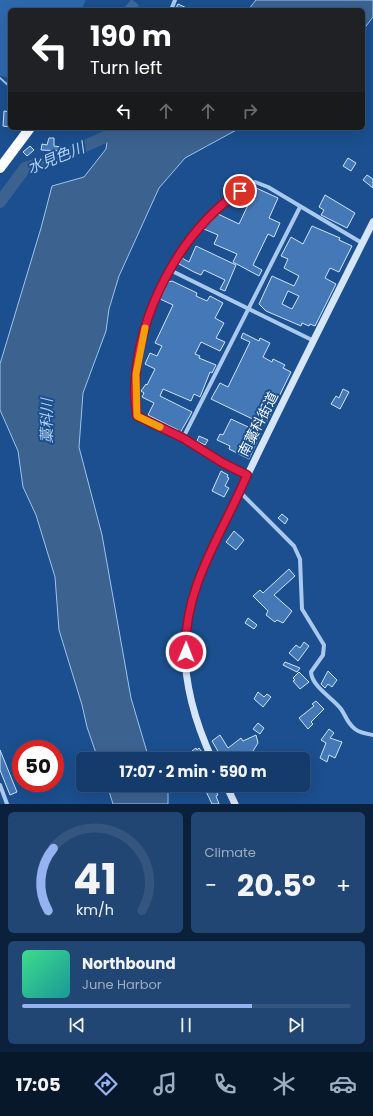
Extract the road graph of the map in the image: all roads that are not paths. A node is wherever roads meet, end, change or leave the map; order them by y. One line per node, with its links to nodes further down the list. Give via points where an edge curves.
1 (28, 130): 2 (highway)
2 (0, 168)
3 (300, 207): 5 (street); 6 (street, via 268,187 251,183 211,215 185,245); 7 (street)
4 (373, 222): 5 (main road, 南藁科街道)
5 (362, 243): 8 (main road, 南藁科街道)
6 (170, 270): 7 (street); 9 (street, via 142,336 135,388 137,416)
7 (249, 309): 8 (street); 9 (street)
8 (314, 341): 10 (main road, 南藁科街道)
9 (183, 438): 10 (street)
10 (247, 475): 11 (main road, 南藁科街道)
11 (240, 492): 12 (street, via 294,546 300,559 302,609 325,650 311,672 313,680 340,708 354,729); 13 (main road, 南藁科街道, via 207,558 194,591 185,639 187,677 195,714)
12 (373, 735)
13 (209, 752)
14 (0, 785): 16 (street)
15 (229, 792): 17 (main road)
16 (7, 804)
17 (235, 804)

